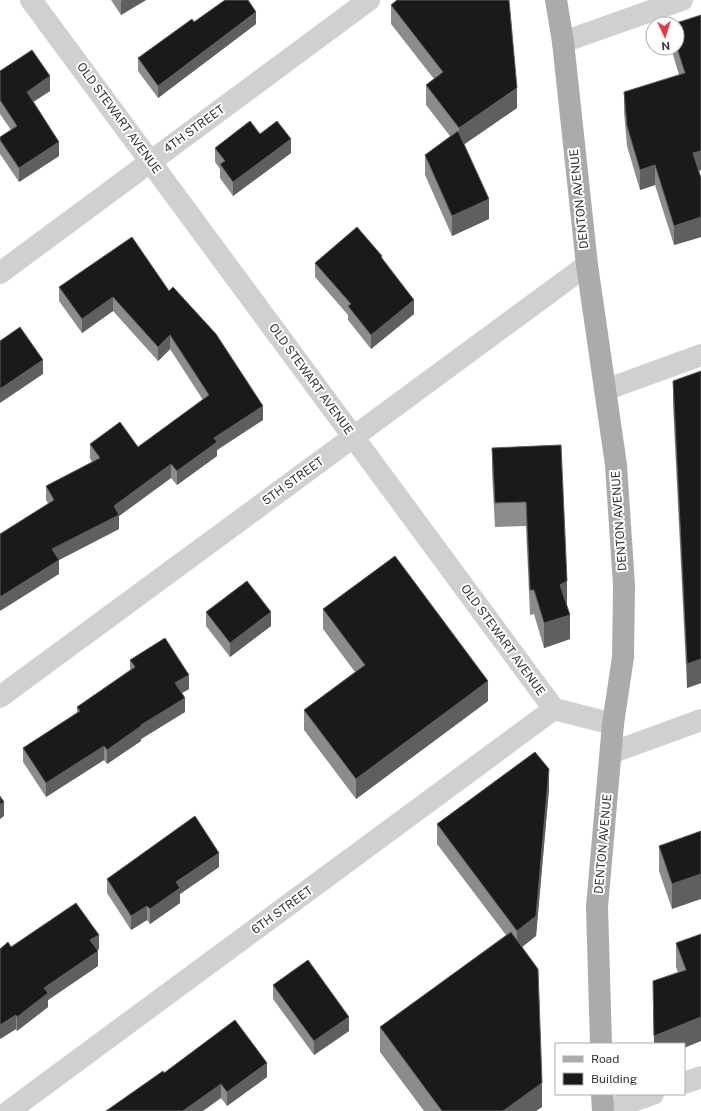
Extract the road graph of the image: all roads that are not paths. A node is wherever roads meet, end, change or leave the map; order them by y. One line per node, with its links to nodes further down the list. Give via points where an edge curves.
1 (31, 0): 6 (street, OLD STEWART AVENUE)
2 (369, 0): 6 (street, 4TH STREET)
3 (556, 0): 5 (main road, DENTON AVENUE)
4 (682, 0): 5 (street)
5 (563, 42): 7 (main road, DENTON AVENUE)
6 (150, 162): 8 (street, 4TH STREET); 11 (street, OLD STEWART AVENUE)
7 (586, 265): 10 (main road, DENTON AVENUE); 11 (street, 5TH STREET)
8 (0, 273)
9 (701, 355): 10 (street)
10 (605, 390): 15 (main road, DENTON AVENUE, via 616,466 624,585 623,657)
11 (353, 437): 12 (street, 5TH STREET); 13 (street, OLD STEWART AVENUE)
12 (0, 697)
13 (554, 709): 15 (street); 22 (street, 6TH STREET)
14 (701, 720): 16 (street)
15 (613, 724): 16 (main road, DENTON AVENUE)
16 (611, 753): 17 (main road, DENTON AVENUE, via 597,907)
17 (601, 1043)
18 (701, 1077): 19 (street)
19 (685, 1083)
20 (602, 1095): 23 (main road)
21 (650, 1095): 23 (street)
22 (9, 1111)
23 (604, 1111)

